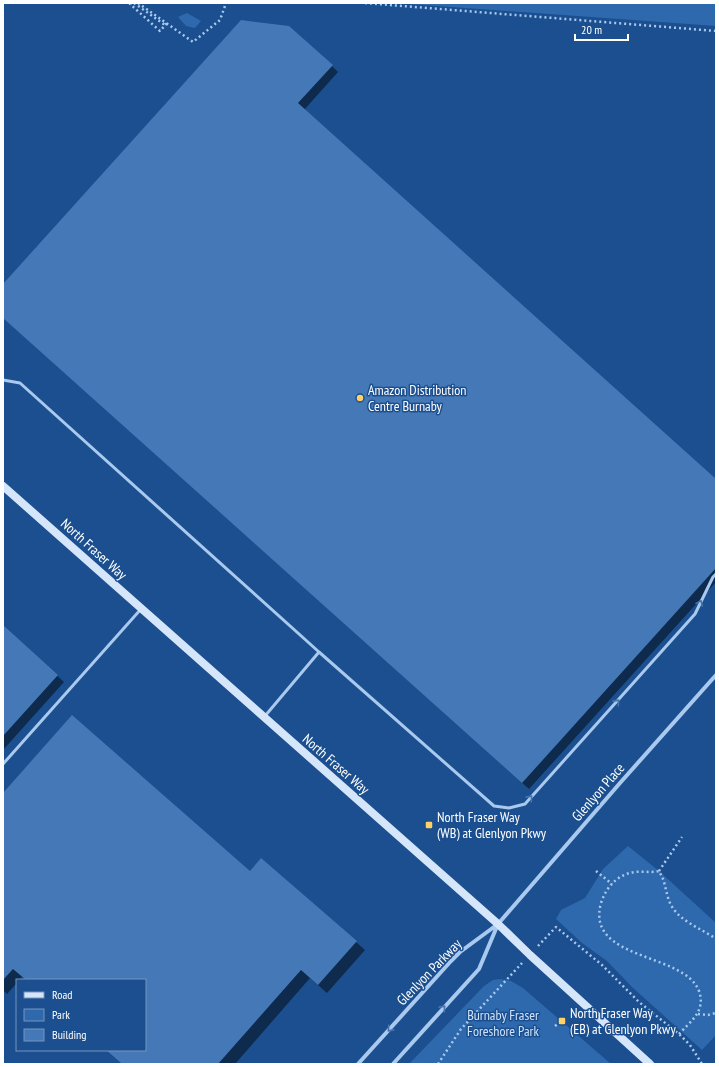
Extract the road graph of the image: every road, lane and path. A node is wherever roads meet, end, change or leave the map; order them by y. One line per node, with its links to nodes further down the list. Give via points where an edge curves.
1 (131, 3): 6 (path, via 160,31)
2 (134, 3): 6 (path)
3 (138, 3): 6 (path)
4 (226, 3): 6 (path, via 220,20 193,42)
5 (365, 3): 7 (path)
6 (166, 24)
7 (716, 31)
8 (3, 380): 12 (lane, via 20,383)
9 (3, 486): 11 (street, North Fraser Way)
10 (716, 574): 12 (lane, one-way to 10, via 494,806 509,808 525,804 695,614)
11 (141, 609): 14 (street, North Fraser Way); 15 (lane)
12 (319, 652): 14 (lane)
13 (716, 675): 20 (street, Glenlyon Place)
14 (264, 717): 20 (street, North Fraser Way)
15 (3, 764)
16 (682, 837): 18 (path)
17 (596, 871): 19 (path)
18 (659, 871): 19 (path, via 626,874); 22 (path, via 672,908)
19 (612, 884): 25 (path, via 605,894 600,911 601,923 606,934 627,950 683,973 698,990)
20 (498, 924): 29 (street, Glenlyon Parkway, one-way to 29, via 460,952); 30 (street, one-way to 20, via 479,968); 32 (street, North Fraser Way)
21 (547, 936): 28 (path, via 556,927 602,965 639,1002)
22 (716, 939)
23 (508, 980): 31 (path, via 461,1030)
24 (716, 1013): 25 (path)
25 (698, 1014): 28 (path)
26 (562, 1021): 27 (path)
27 (555, 1026)
28 (679, 1034): 33 (path, via 690,1045)
29 (358, 1064)
30 (393, 1064)
31 (438, 1064)
32 (650, 1064)
33 (702, 1064)

